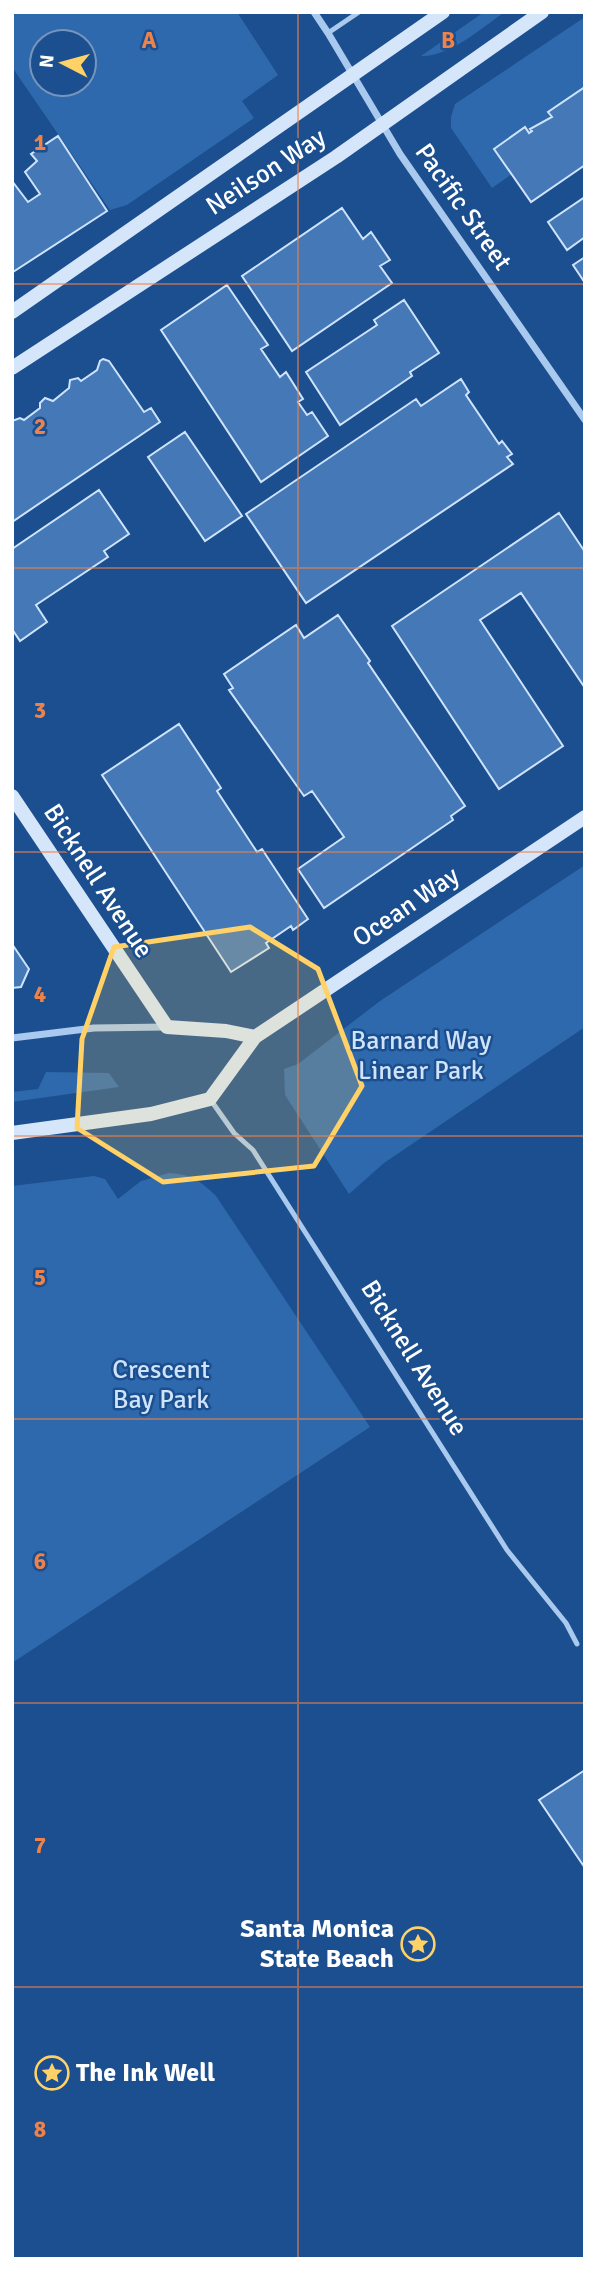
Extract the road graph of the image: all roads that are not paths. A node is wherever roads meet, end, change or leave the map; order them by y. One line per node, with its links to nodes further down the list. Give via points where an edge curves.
1 (314, 12): 5 (street, Pacific Street)
2 (359, 12): 5 (lane)
3 (443, 12): 6 (main road, Neilson Way)
4 (542, 12): 7 (main road, Neilson Way)
5 (328, 33): 6 (street, Pacific Street)
6 (352, 74): 7 (street, Pacific Street); 8 (main road, Neilson Way)
7 (381, 124): 9 (main road, Neilson Way); 10 (street, Pacific Street)
8 (12, 312)
9 (12, 368)
10 (585, 420)
11 (12, 796): 13 (main road, Bicknell Avenue)
12 (585, 817): 14 (main road, Ocean Way)
13 (167, 1027): 14 (main road); 15 (street, via 94,1028)
14 (255, 1037): 16 (main road, Ocean Way)
15 (12, 1038)
16 (211, 1098): 17 (main road, via 151,1114); 18 (lane, Bicknell Avenue, via 234,1133 253,1150 512,1557 566,1623)
17 (12, 1133)
18 (577, 1644)

